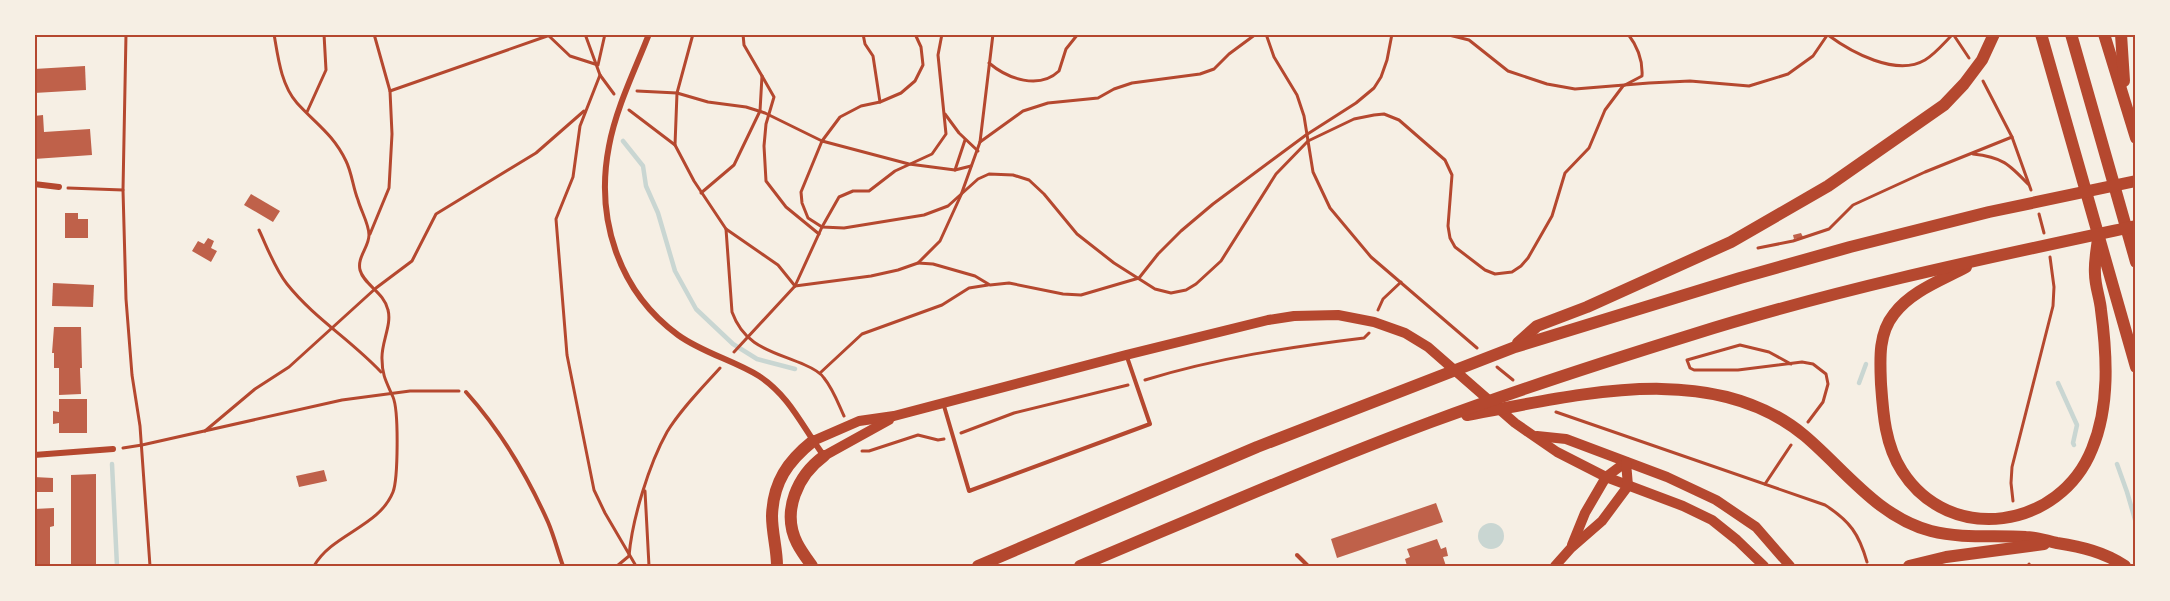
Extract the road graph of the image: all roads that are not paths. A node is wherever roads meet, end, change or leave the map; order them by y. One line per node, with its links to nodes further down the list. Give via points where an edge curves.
1 (649, 34): 24 (street, via 609,144 605,197 608,226 628,279 645,304 677,334 770,384 795,410)
2 (1994, 34): 16 (highway, via 1982,60 1944,105 1828,186 1722,246 1587,308 1537,326)
3 (2041, 34): 13 (highway)
4 (2071, 34): 15 (highway)
5 (2104, 34): 7 (highway)
6 (2121, 34): 7 (highway)
7 (2126, 103): 8 (highway)
8 (2136, 138)
9 (2136, 181): 16 (highway, via 1989,212 1751,274)
10 (34, 184): 11 (street)
11 (59, 187)
12 (2136, 226): 14 (highway)
13 (2098, 238): 14 (highway, via 2094,274 2102,320 2105,394 2092,450 2073,482 2053,499 2008,519 1959,515 1911,484 1888,439 1883,401 1880,351 1893,315 1911,296); 18 (highway)
14 (1977, 261): 22 (highway, via 1928,270 1732,322)
15 (2136, 262)
16 (1515, 346): 38 (highway, via 1257,447)
17 (1126, 355): 20 (main road); 20 (lane, via 1150,424 969,491); 23 (main road, via 1294,316 1338,315 1374,322 1405,333 1428,347 1515,423)
18 (2136, 367)
19 (466, 392): 35 (lane, via 520,463 549,524)
20 (943, 402): 21 (main road)
21 (894, 416): 24 (main road, via 848,425); 27 (main road)
22 (1431, 422): 31 (highway, via 1617,390 1687,389 1742,402 1774,416 1802,434 1885,509 1908,522 1931,531 1963,536 2029,537); 33 (highway)
23 (1537, 436): 28 (main road, via 1566,439); 29 (main road, via 1557,452)
24 (813, 441): 27 (street); 36 (highway, via 795,456 776,489 772,516)
25 (112, 449): 26 (street)
26 (34, 455)
27 (824, 456): 37 (highway, via 800,481 791,512 796,542)
28 (1626, 462): 29 (main road); 30 (main road); 44 (main road, via 1690,487 1737,513 1756,527)
29 (1606, 477): 30 (main road); 32 (main road, via 1585,513)
30 (1628, 486): 32 (main road, via 1602,521); 43 (main road, via 1712,520)
31 (2057, 543): 45 (highway, via 1946,557); 46 (highway, via 2077,545)
32 (1571, 549): 42 (main road)
33 (1108, 554): 39 (highway); 40 (highway)
34 (1297, 555): 41 (lane)
35 (563, 567)
36 (777, 567)
37 (812, 567)
38 (978, 567)
39 (1080, 567)
40 (1090, 567)
41 (1308, 567)
42 (1555, 567)
43 (1764, 567)
44 (1790, 567)
45 (1909, 567)
46 (2125, 567)

